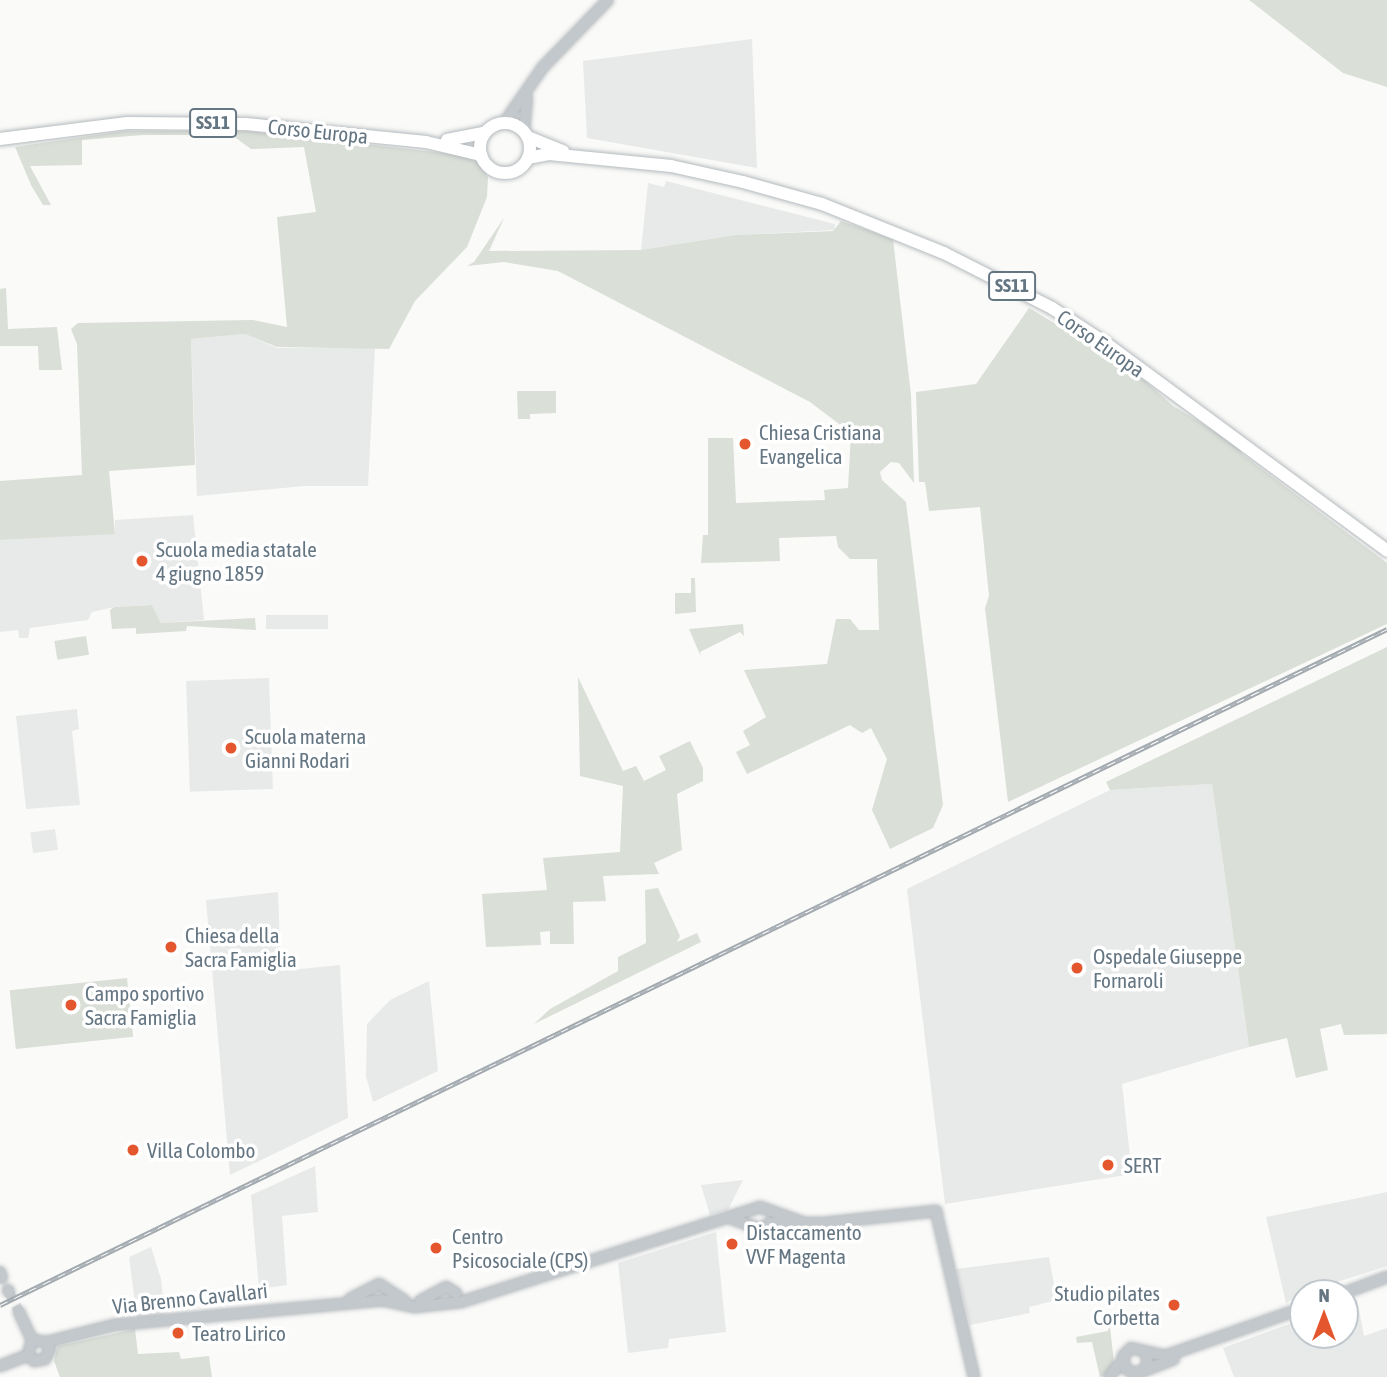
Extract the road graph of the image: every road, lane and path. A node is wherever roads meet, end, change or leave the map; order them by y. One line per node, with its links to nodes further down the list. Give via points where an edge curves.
1 (608, 0): 2 (street)
2 (529, 87): 3 (street); 5 (street)
3 (504, 123): 4 (main road); 5 (main road)
4 (484, 133): 7 (main road, Corso Europa); 8 (main road)
5 (526, 134): 9 (main road, Corso Europa); 10 (main road)
6 (0, 139): 7 (main road, Corso Europa / SS11, via 81,127 173,122)
7 (426, 142): 8 (main road, Corso Europa)
8 (481, 155): 10 (main road, via 489,168 504,173 518,169)
9 (576, 156): 10 (main road, Corso Europa); 11 (main road, Corso Europa / SS11, via 671,166 822,204 1007,283 1104,342)
10 (528, 158)
11 (1387, 551)
12 (752, 1218): 13 (street, via 761,1229); 13 (street, via 760,1208); 17 (street, via 730,1218 475,1297 447,1298 414,1307)
13 (771, 1219): 29 (street, via 805,1223 936,1212)
14 (1387, 1277): 15 (street)
15 (1359, 1287)
16 (368, 1290): 17 (street); 17 (street, via 375,1284); 18 (street, Via Brenno Cavallari)
17 (381, 1297): 18 (street, Via Brenno Cavallari)
18 (340, 1303): 22 (street, Via Brenno Cavallari, via 114,1325)
19 (19, 1311): 21 (street)
20 (1289, 1313): 23 (street)
21 (32, 1340): 22 (street); 25 (street)
22 (47, 1342): 25 (street, via 50,1352 44,1360 34,1361)
23 (1203, 1345): 24 (street, via 1160,1357); 28 (street)
24 (1146, 1353): 26 (street, via 1131,1348); 28 (street, via 1148,1364)
25 (28, 1355): 27 (street)
26 (1123, 1360): 28 (street, via 1127,1370); 30 (street)
27 (0, 1366)
28 (1140, 1372): 31 (street)
29 (974, 1377)
30 (1109, 1377)
31 (1126, 1377)

